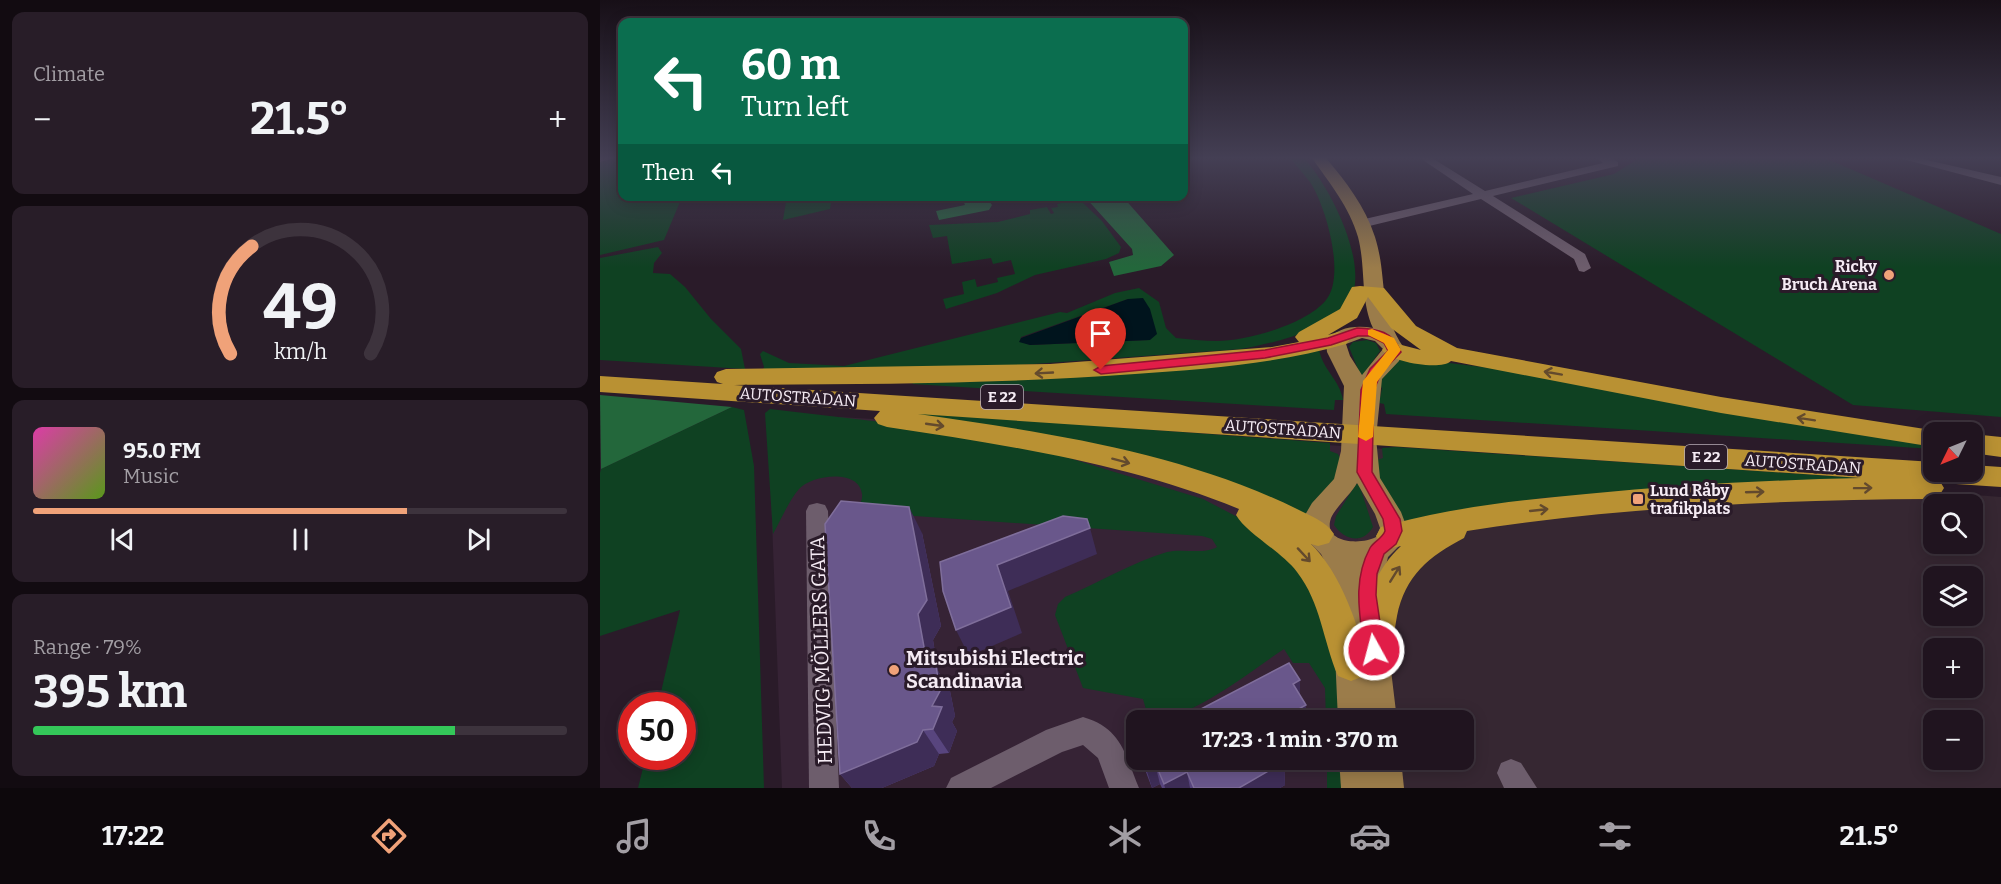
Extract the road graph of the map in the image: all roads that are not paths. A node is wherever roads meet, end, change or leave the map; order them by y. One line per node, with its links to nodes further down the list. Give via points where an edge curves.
1 (1336, 195): 6 (main road, via 1349,220)
2 (1347, 195): 4 (main road)
3 (1484, 195): 4 (street); 5 (street, via 1580,257)
4 (1362, 224): 6 (main road, via 1367,239)
5 (1584, 268)
6 (1368, 293): 7 (main road, via 1361,316); 8 (main road); 9 (highway, via 1340,320); 10 (highway, via 1418,340 1451,354)
7 (1345, 336): 8 (main road, via 1372,333); 9 (highway); 28 (main road, via 1335,346 1356,390 1353,458 1345,482 1318,515)
8 (1392, 345): 10 (highway, via 1420,357); 29 (main road, via 1369,385 1364,465 1374,492 1391,519)
9 (1265, 354): 12 (highway, one-way to 12, via 1016,374)
10 (1498, 364): 17 (highway, one-way to 10, via 1744,409)
11 (600, 371): 12 (highway, AUTOSTRADAN / E 22)
12 (691, 377): 15 (highway, AUTOSTRADAN / E 22)
13 (600, 384): 14 (highway, AUTOSTRADAN / E 22)
14 (732, 392): 15 (highway, AUTOSTRADAN / E 22); 24 (highway, one-way to 24, via 1064,447)
15 (1312, 424): 16 (highway, AUTOSTRADAN / E 22)
16 (1412, 431): 20 (highway, AUTOSTRADAN / E 22); 23 (highway, AUTOSTRADAN / E 22)
17 (1923, 436)
18 (1983, 445): 19 (highway)
19 (2001, 447)
20 (1923, 458)
21 (1983, 462): 22 (highway)
22 (2001, 463)
23 (2001, 477)
24 (1185, 479): 28 (highway, via 1269,510); 30 (highway, one-way to 30, via 1269,526 1310,561)
25 (2001, 487): 27 (highway, one-way to 25, via 1748,492)
26 (817, 511): 35 (street, HEDVIG MÖLLERS GATA)
27 (1481, 518): 29 (highway, via 1427,526); 30 (highway, one-way to 27, via 1384,596 1404,560 1437,537)
28 (1325, 540): 29 (main road, via 1354,554); 30 (main road, via 1342,568)
29 (1385, 543): 30 (main road, via 1370,568 1366,587)
30 (1362, 657): 31 (main road); 32 (main road)
31 (1356, 710)
32 (1377, 710)
33 (1358, 770): 38 (main road)
34 (1384, 770): 39 (main road)
35 (824, 788)
36 (961, 788): 37 (street, via 1063,737 1083,731 1094,734 1108,749)
37 (1125, 788)
38 (1359, 788)
39 (1386, 788)

